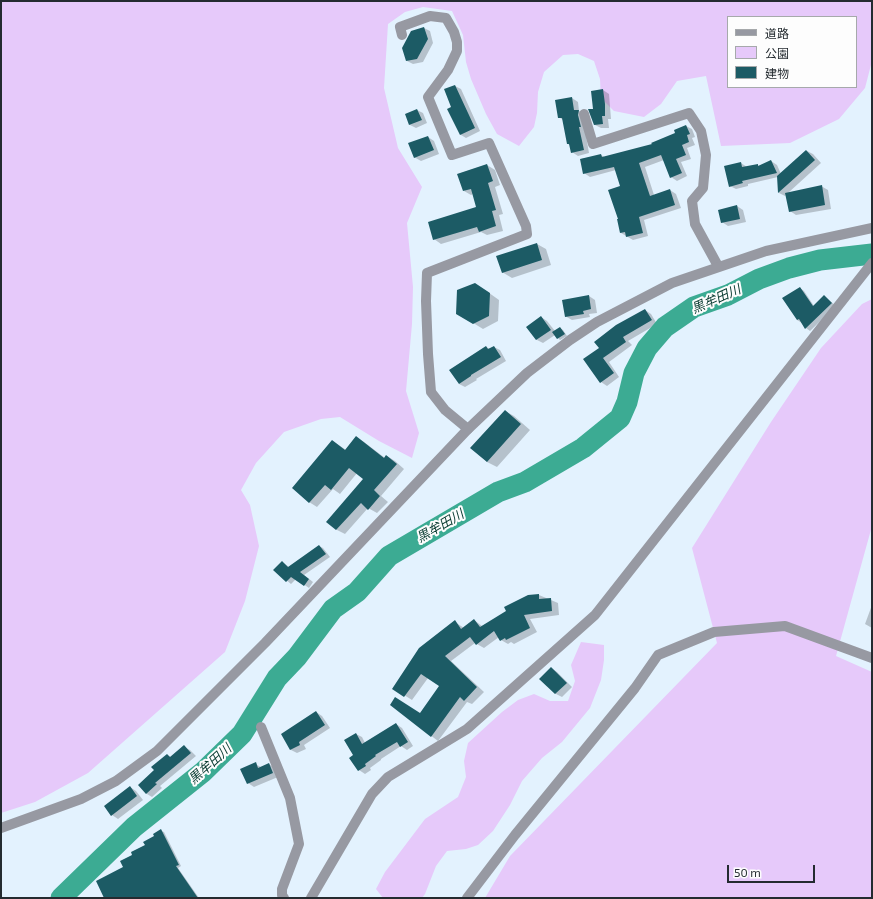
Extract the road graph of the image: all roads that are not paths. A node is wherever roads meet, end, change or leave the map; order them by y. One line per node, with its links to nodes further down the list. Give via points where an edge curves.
1 (402, 35): 6 (street, via 400,27 430,16 446,18 454,32 456,51 448,70 428,97 452,155 489,143 526,226 527,234 427,273 426,309 431,392 445,410)
2 (584, 114): 5 (street, via 594,144 689,113 701,131 706,155 703,188 692,201 695,224)
3 (872, 228): 5 (street, via 766,251)
4 (872, 263): 11 (street, via 595,615 467,729 388,777 372,794)
5 (718, 266): 6 (street, via 672,283 597,322 527,373)
6 (468, 429): 9 (street, via 265,643 156,751 116,781 81,799)
7 (872, 658): 12 (street, via 784,626 714,632 658,655 635,688)
8 (261, 727): 10 (street, via 290,798 299,844 282,889)
9 (1, 828)
10 (284, 898)
11 (311, 898)
12 (467, 898)

